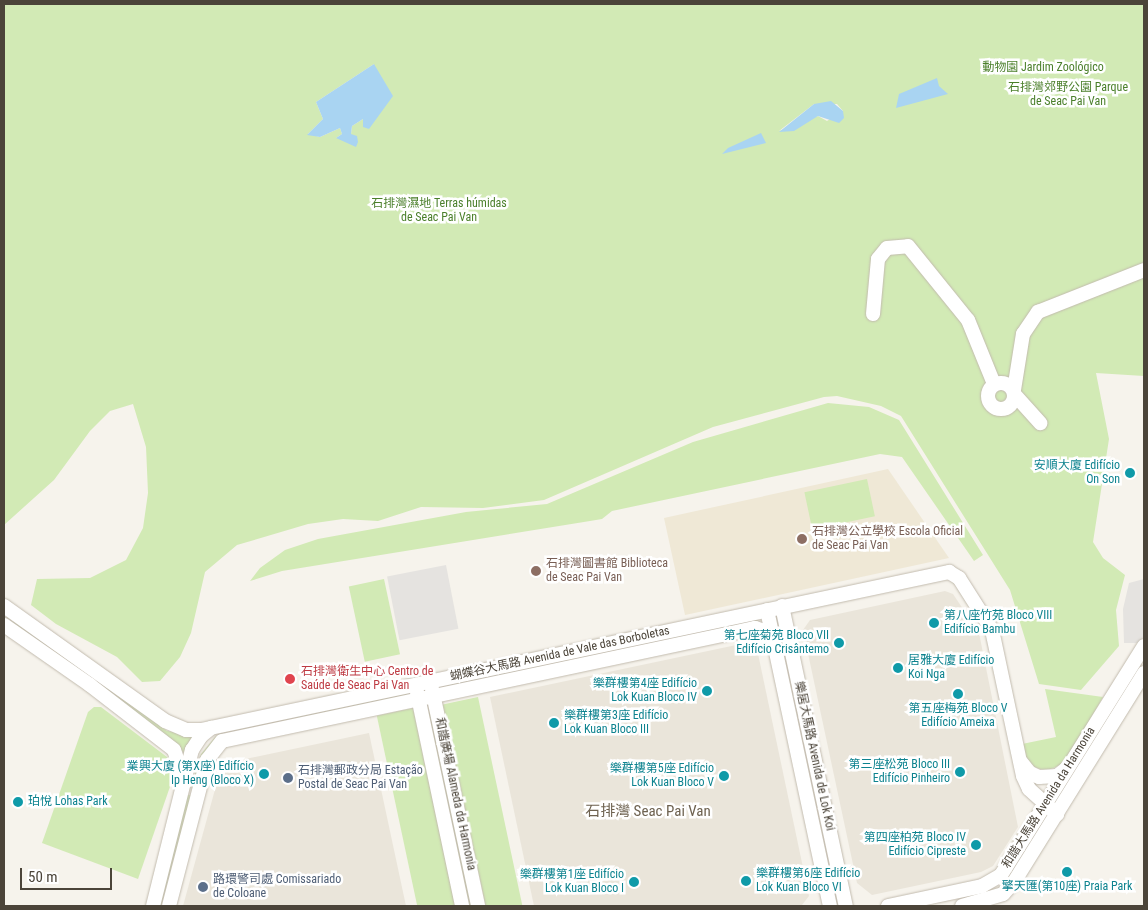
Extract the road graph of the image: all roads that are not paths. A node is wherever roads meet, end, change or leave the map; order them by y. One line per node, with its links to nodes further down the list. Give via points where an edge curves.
1 (1144, 270): 4 (street, via 1038,312 1023,334)
2 (873, 314): 3 (street, via 878,259 887,248 908,246 968,320)
3 (994, 384): 4 (street, via 1003,382); 4 (street, via 988,396 994,407 1006,408)
4 (1014, 392): 5 (street)
5 (1040, 423)
6 (4, 606): 17 (street, 蝴蝶谷大馬路 Avenida de Vale das Borboletas, via 165,721 186,730)
7 (782, 606): 8 (street, 蝴蝶谷大馬路 Avenida de Vale das Borboletas); 18 (street, 蝴蝶谷大馬路 Avenida de Vale das Borboletas, via 944,572 955,574 992,630); 28 (street, 樂居大馬路 Avenida de Lok Koi)
8 (767, 610): 10 (street, 樂居大馬路 Avenida de Lok Koi); 13 (street, 蝴蝶谷大馬路 Avenida de Vale das Borboletas)
9 (4, 625): 20 (street, via 158,737 177,755)
10 (774, 641): 15 (street, 蝴蝶谷大馬路 Avenida de Vale das Borboletas, via 766,630 755,628); 27 (street, 樂居大馬路 Avenida de Lok Koi)
11 (1144, 646): 19 (street, 和諧大馬路 Avenida da Harmonia)
12 (1144, 673): 22 (street, 和諧大馬路 Avenida da Harmonia)
13 (431, 681): 14 (street, 蝴蝶谷大馬路 Avenida de Vale das Borboletas); 15 (street, 和諧廣場 Alameda da Harmonia)
14 (415, 684): 16 (street, 和諧廣場 Alameda da Harmonia); 17 (street, 蝴蝶谷大馬路 Avenida de Vale das Borboletas)
15 (434, 696): 16 (street, 蝴蝶谷大馬路 Avenida de Vale das Borboletas); 26 (street, 和諧廣場 Alameda da Harmonia)
16 (418, 700): 24 (street, 蝴蝶谷大馬路 Avenida de Vale das Borboletas, via 222,741 207,760); 25 (street, 和諧廣場 Alameda da Harmonia)
17 (211, 728): 20 (street, via 194,745)
18 (1019, 759): 19 (street, via 1030,773 1048,778 1057,776); 21 (street, 蝴蝶谷大馬路 Avenida de Vale das Borboletas, via 1029,789)
19 (1070, 764): 21 (street, 和諧大馬路 Avenida da Harmonia)
20 (185, 782): 23 (street)
21 (1045, 806): 22 (street, 蝴蝶谷大馬路 Avenida de Vale das Borboletas); 29 (street, 和諧大馬路 Avenida da Harmonia, via 1005,869 992,882)
22 (1057, 814): 30 (street, 和諧大馬路 Avenida da Harmonia, via 1003,894)
23 (153, 906)
24 (168, 906)
25 (462, 906)
26 (478, 906)
27 (830, 906)
28 (846, 906)
29 (888, 906)
30 (962, 906)

